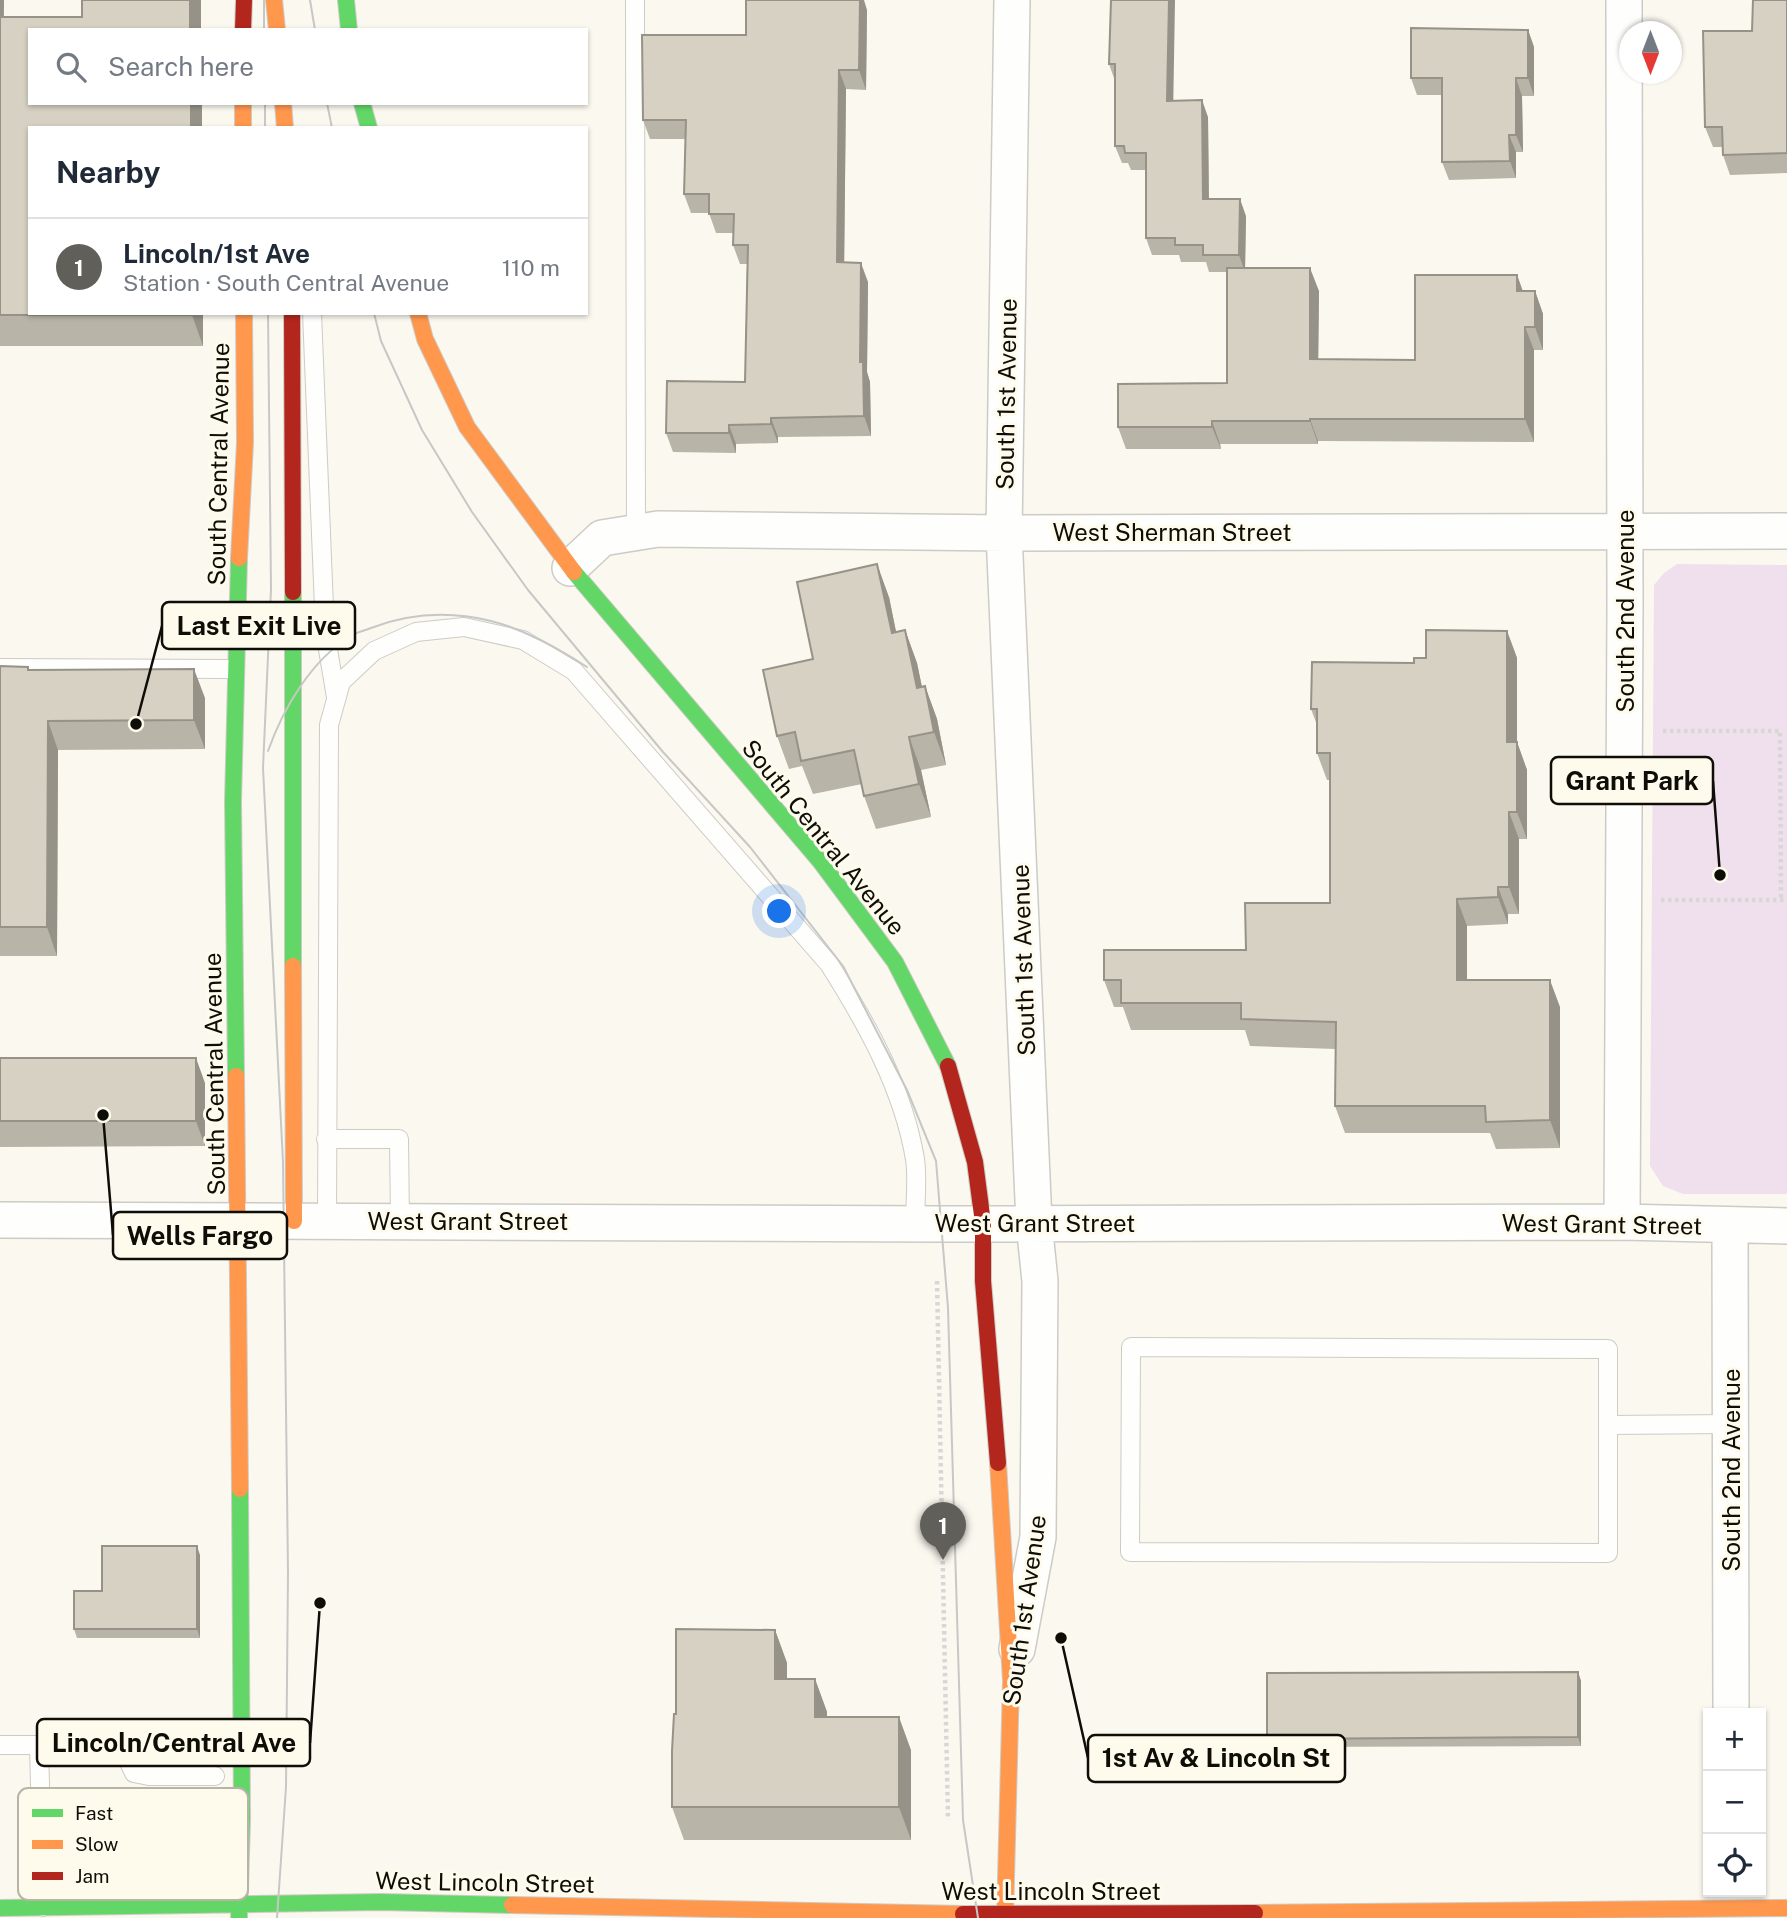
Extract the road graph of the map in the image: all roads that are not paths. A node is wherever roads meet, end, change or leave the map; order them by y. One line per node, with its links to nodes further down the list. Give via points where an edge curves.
1 (244, 0): 7 (main road)
2 (274, 0): 8 (main road)
3 (346, 0): 9 (main road)
4 (635, 0): 22 (lane)
5 (1012, 0): 23 (street, South 1st Avenue)
6 (1624, 0): 20 (street, South 2nd Avenue)
7 (243, 28)
8 (277, 28)
9 (349, 28)
10 (243, 105): 13 (main road)
11 (283, 105): 14 (main road)
12 (363, 105): 15 (main road)
13 (243, 126)
14 (285, 126)
15 (368, 126)
16 (244, 315): 26 (main road, South Central Avenue, via 245,443)
17 (292, 315): 31 (main road)
18 (313, 315): 27 (lane, via 325,632)
19 (419, 315): 24 (main road, South Central Avenue, via 425,339 467,427)
20 (1625, 531): 21 (street, West Sherman Street); 23 (street, West Sherman Street); 33 (street, South 2nd Avenue)
21 (1787, 531)
22 (636, 533): 23 (street, West Sherman Street, via 658,529); 24 (street, West Sherman Street, via 602,538)
23 (1004, 533): 36 (street, South 1st Avenue)
24 (570, 568): 35 (main road, South Central Avenue, via 820,861 895,962 950,1073 975,1162)
25 (0, 668): 26 (lane)
26 (235, 669): 30 (main road, South Central Avenue)
27 (336, 697): 28 (lane, via 329,725); 34 (lane, via 341,682 374,651 416,632 464,627 523,640 574,671 829,964 861,1015 896,1090 915,1160)
28 (326, 1139): 31 (lane); 32 (lane, via 399,1139)
29 (0, 1220): 30 (street, West Grant Street)
30 (239, 1221): 31 (street, West Grant Street); 47 (main road, South Central Avenue)
31 (301, 1221): 32 (street, West Grant Street)
32 (400, 1221): 34 (street, West Grant Street)
33 (1622, 1222): 36 (street, West Grant Street); 37 (street, West Grant Street)
34 (915, 1223): 35 (street, West Grant Street)
35 (983, 1223): 36 (street, West Grant Street); 41 (main road, South Central Avenue, via 983,1281)
36 (1034, 1223): 41 (street, South 1st Avenue, via 1040,1280 1038,1537)
37 (1730, 1226): 38 (street, West Grant Street); 39 (street, South 2nd Avenue)
38 (1787, 1226)
39 (1730, 1424): 40 (lane); 42 (street, South 2nd Avenue)
40 (1608, 1425): 40 (lane, via 1608,1349 1131,1347 1130,1552 1608,1553)
41 (1011, 1681): 57 (main road, South 1st Avenue)
42 (1731, 1708)
43 (0, 1745): 44 (lane)
44 (39, 1745): 45 (lane, via 113,1746 125,1755 134,1773); 46 (lane)
45 (215, 1776)
46 (40, 1788)
47 (242, 1788)
48 (44, 1900): 50 (lane)
49 (1731, 1906): 52 (main road, West Lincoln Street); 57 (main road, West Lincoln Street)
50 (44, 1907): 51 (main road, West Lincoln Street); 53 (main road, West Lincoln Street)
51 (0, 1908)
52 (1787, 1908)
53 (239, 1910): 54 (main road, West Lincoln Street)
54 (316, 1910): 55 (main road, West Lincoln Street)
55 (619, 1912): 56 (main road, West Lincoln Street)
56 (668, 1913): 57 (main road, West Lincoln Street)
57 (1005, 1916)

